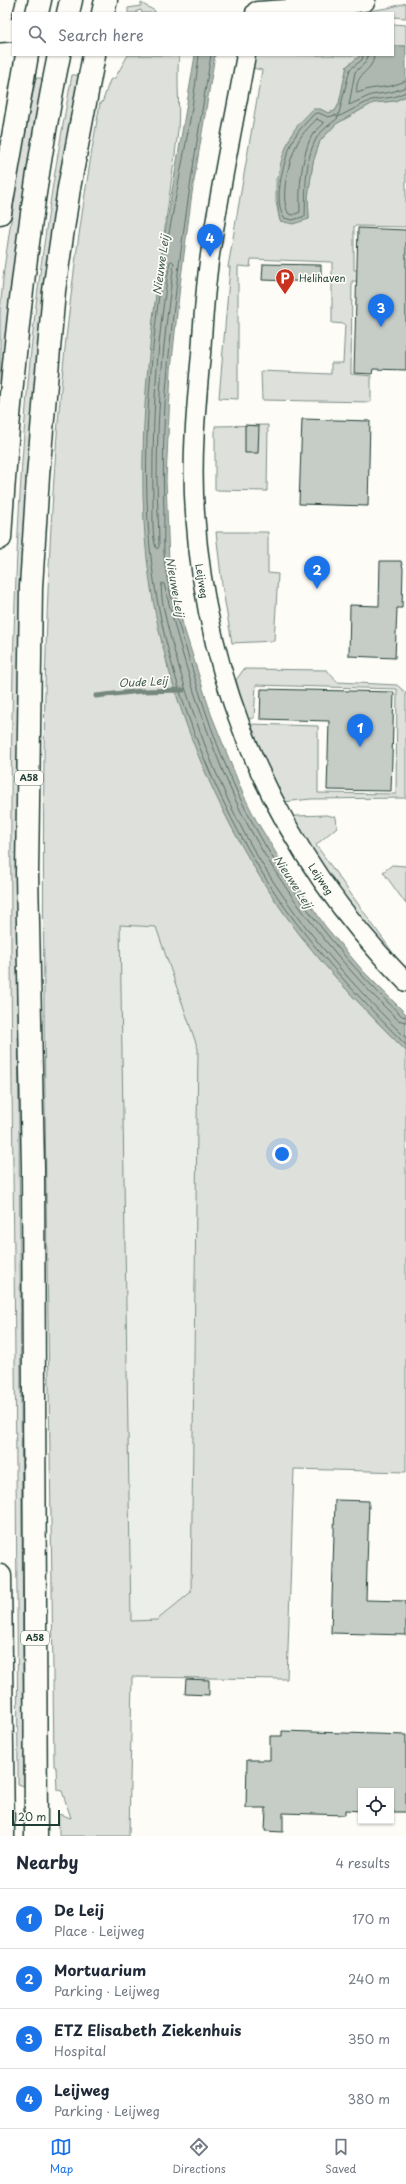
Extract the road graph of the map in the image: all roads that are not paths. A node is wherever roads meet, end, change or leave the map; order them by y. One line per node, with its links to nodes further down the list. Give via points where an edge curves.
1 (4, 0): 10 (main road)
2 (40, 0): 6 (main road)
3 (71, 0): 7 (main road)
4 (106, 0): 8 (main road)
5 (364, 0): 9 (main road)
6 (37, 12)
7 (68, 12)
8 (103, 12)
9 (272, 12)
10 (0, 16)
11 (12, 30): 12 (main road)
12 (0, 31)
13 (27, 56): 17 (main road)
14 (246, 56): 19 (street, Leijweg, via 210,257 196,407 195,511 199,560 209,620 218,658 239,722 261,778 278,810 334,898 384,960)
15 (92, 64): 22 (main road, A58, via 69,188 54,291 31,587 27,874 33,1167)
16 (57, 65): 18 (main road, via 36,179 19,308)
17 (0, 213)
18 (0, 538)
19 (406, 982)
20 (0, 1576): 21 (main road)
21 (3, 1836)
22 (36, 1836)

